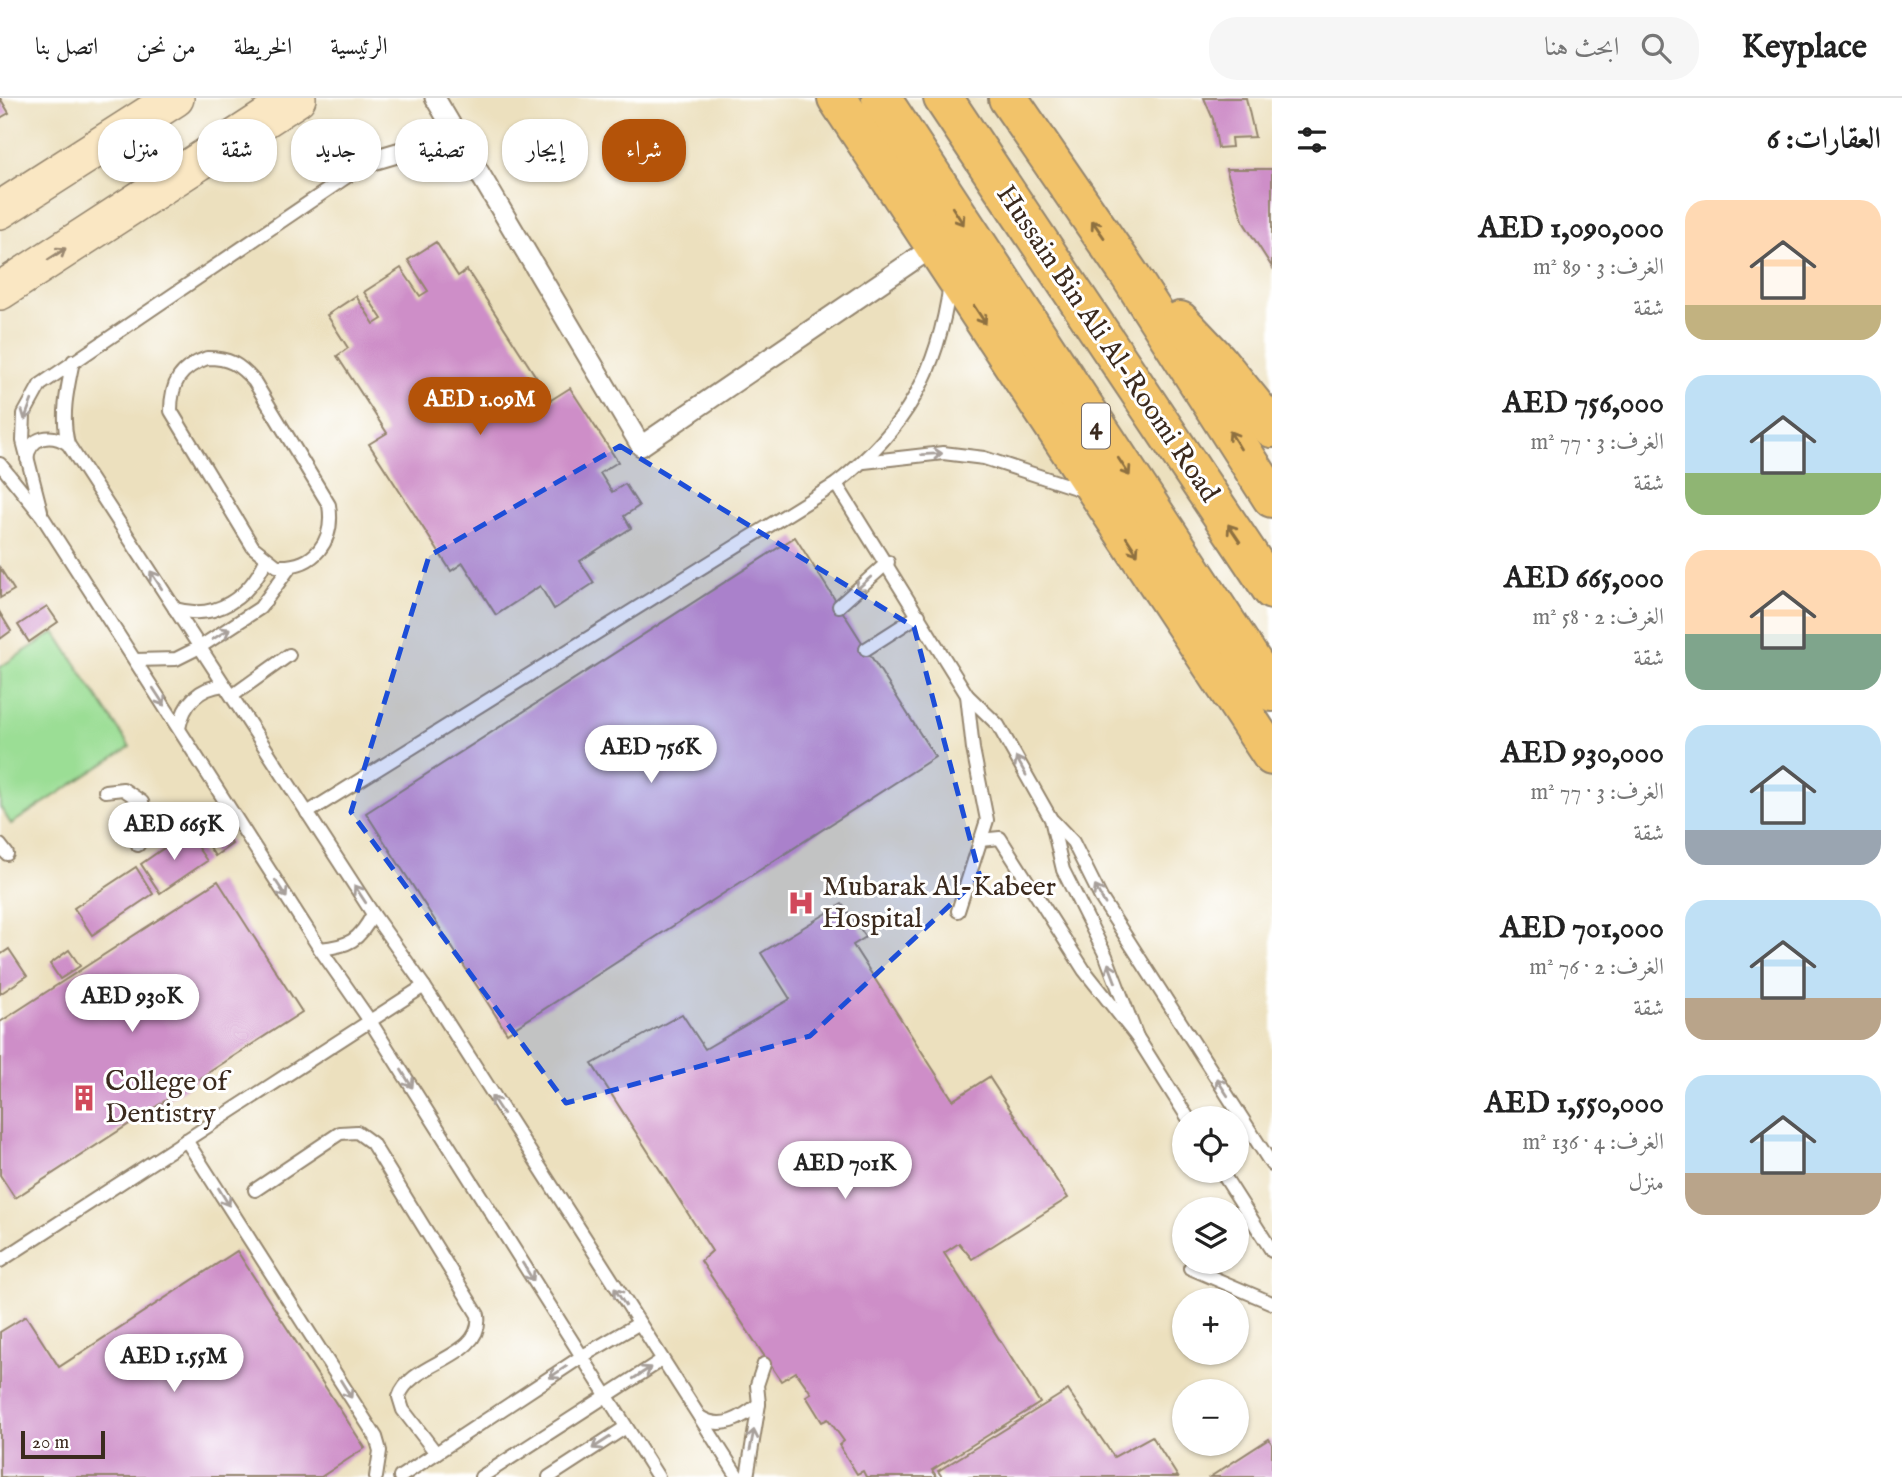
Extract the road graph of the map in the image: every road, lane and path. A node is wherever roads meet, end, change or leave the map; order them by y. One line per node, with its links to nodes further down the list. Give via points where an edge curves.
1 (175, 98): 12 (main road)
2 (297, 98): 15 (main road, one-way to 2)
3 (435, 98): 9 (street)
4 (827, 98): 13 (highway)
5 (837, 98): 13 (highway)
6 (881, 98): 38 (highway, Hussain Bin Ali Al-Roomi Road / 4, one-way to 38)
7 (1008, 98): 14 (highway, one-way to 7)
8 (950, 110): 29 (highway, Hussain Bin Ali Al-Roomi Road / 4, one-way to 8)
9 (446, 119)
10 (339, 182): 16 (lane)
11 (483, 182): 13 (street, via 641,446)
12 (0, 210)
13 (941, 260): 19 (lane, via 944,322 933,362 898,425); 23 (highway, one-way to 23)
14 (1129, 274): 17 (highway, via 1217,360); 24 (highway, one-way to 14)
15 (0, 291)
16 (72, 361): 18 (lane, via 65,399); 21 (lane, one-way to 21, via 40,385 24,414)
17 (1272, 428)
18 (68, 444): 21 (lane, via 58,437 35,442); 31 (lane, one-way to 18)
19 (864, 462): 22 (lane); 23 (lane, one-way to 23, via 943,453 984,458)
20 (0, 464): 25 (lane)
21 (27, 464): 25 (lane)
22 (836, 484): 27 (lane); 44 (lane)
23 (1099, 496): 42 (highway, one-way to 42)
24 (1272, 498)
25 (42, 516): 36 (lane)
26 (266, 560): 28 (lane); 28 (lane, via 253,547 171,411 177,376 190,364 207,358 225,358 241,366 254,381 330,505 324,546 303,564); 31 (lane, via 248,590 224,606 199,612)
27 (887, 562): 30 (lane, one-way to 30); 32 (lane)
28 (290, 567): 33 (lane, one-way to 28, via 260,608)
29 (1272, 590)
30 (839, 606)
31 (175, 609): 33 (lane)
32 (919, 615): 34 (lane); 39 (lane)
33 (200, 647): 36 (lane, via 176,659); 37 (lane)
34 (866, 649)
35 (289, 655): 40 (lane)
36 (135, 660): 41 (lane, one-way to 41)
37 (224, 685): 40 (lane); 41 (lane, via 193,697)
38 (1272, 692)
39 (967, 695): 45 (lane, one-way to 39, via 998,725); 46 (lane, via 972,749 987,820)
40 (232, 696): 44 (lane)
41 (179, 728): 50 (lane, one-way to 50)
42 (1272, 756)
43 (105, 791): 47 (lane, via 123,789 142,802 149,826)
44 (307, 813): 49 (lane, one-way to 44)
45 (1051, 819): 53 (lane, one-way to 45, via 1106,956 1063,870); 56 (lane, one-way to 45, via 1101,898 1073,842)
46 (980, 840): 48 (lane); 53 (lane, via 1000,838 1084,971)
47 (138, 845)
48 (958, 911)
49 (373, 915): 50 (lane, via 358,939); 51 (lane)
50 (320, 949): 52 (lane)
51 (424, 986): 52 (lane); 63 (lane, one-way to 51)
52 (370, 1021): 55 (lane); 64 (lane, one-way to 64)
53 (1137, 1037): 54 (lane)
54 (1180, 1106)
55 (186, 1140): 60 (lane); 72 (lane, one-way to 72, via 376,1437 380,1461)
56 (1272, 1166)
57 (1229, 1183): 59 (lane)
58 (255, 1190): 71 (lane, via 340,1133 357,1132 372,1143 478,1315 477,1331 468,1343 405,1385 399,1396 403,1410)
59 (1272, 1251)
60 (0, 1261)
61 (1204, 1274): 62 (lane)
62 (1272, 1303)
63 (638, 1324): 64 (lane); 65 (lane)
64 (581, 1357): 67 (lane); 71 (lane, one-way to 71)
65 (662, 1360): 67 (lane, one-way to 65); 69 (lane)
66 (764, 1364): 68 (lane, via 757,1385)
67 (607, 1396): 70 (lane); 74 (lane)
68 (759, 1404): 69 (lane, via 742,1418 726,1423 710,1423); 78 (lane, one-way to 68)
69 (697, 1415): 77 (lane)
70 (626, 1427): 75 (lane, one-way to 75); 76 (lane)
71 (436, 1453): 73 (lane)
72 (376, 1477)
73 (400, 1477)
74 (481, 1477)
75 (548, 1477)
76 (658, 1477)
77 (737, 1477)
78 (747, 1477)

